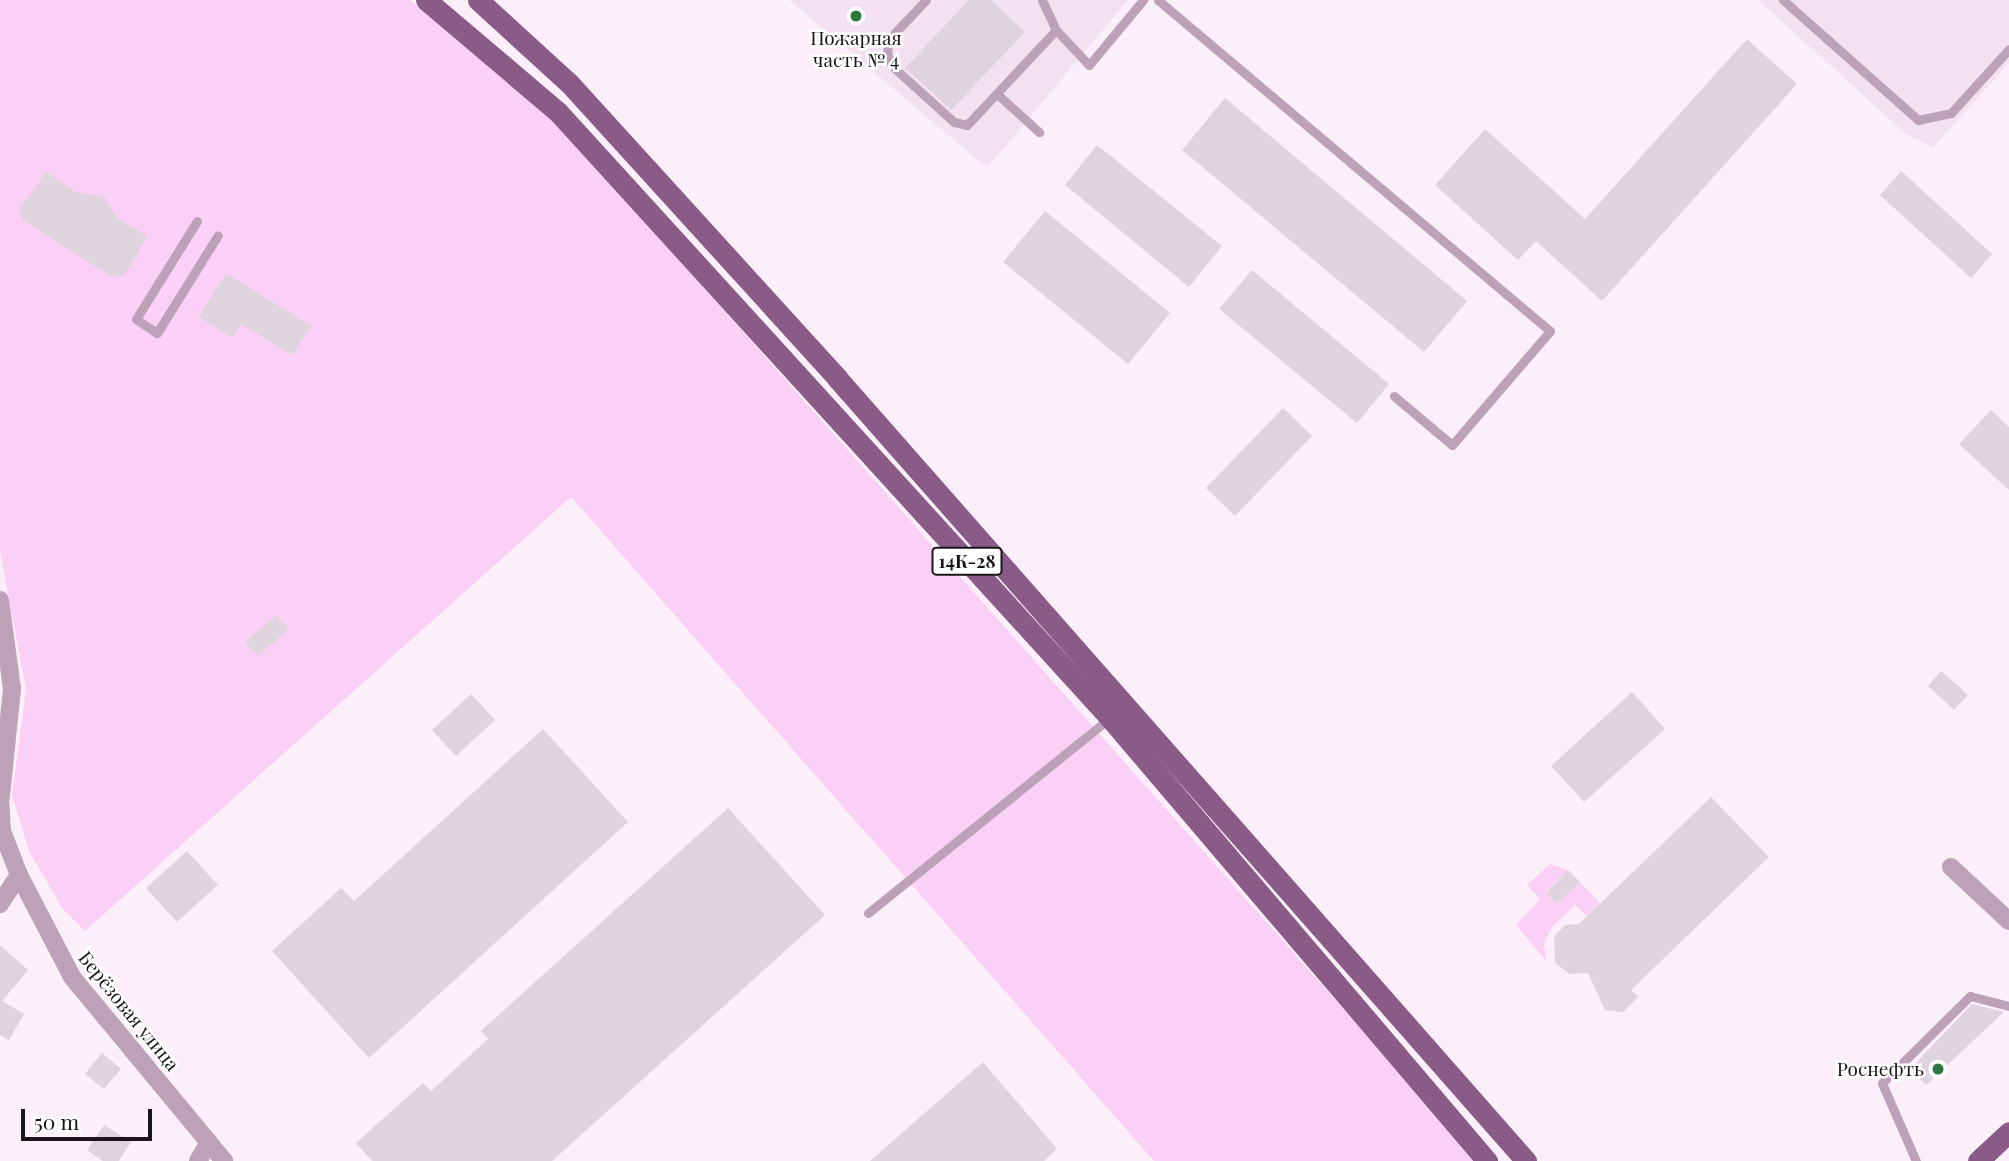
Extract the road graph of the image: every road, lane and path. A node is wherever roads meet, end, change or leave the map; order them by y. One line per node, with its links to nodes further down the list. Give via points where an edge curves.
1 (426, 0): 16 (main road, 14К-28, via 558,112)
2 (478, 0): 27 (main road, 14К-28, via 569,83 828,368)
3 (926, 0): 10 (lane, via 889,40 892,65 954,122 967,125)
4 (1042, 0): 8 (lane)
5 (1143, 0): 8 (lane, via 1089,65)
6 (1158, 0): 14 (lane, via 1550,331 1452,445)
7 (1783, 0): 9 (lane, via 1918,120 1951,113)
8 (1056, 30): 10 (lane)
9 (2009, 49)
10 (997, 94): 11 (lane)
11 (1039, 132)
12 (197, 221): 13 (lane, via 136,319 157,333)
13 (218, 235)
14 (1394, 396)
15 (0, 600): 17 (street, Берёзовая улица, via 12,689)
16 (1110, 718): 21 (lane); 26 (main road, 14К-28)
17 (1, 796): 19 (street, Берёзовая улица, via 2,831)
18 (1951, 867): 22 (street)
19 (19, 875): 20 (street); 25 (street, Берёзовая улица, via 72,977)
20 (0, 905)
21 (868, 913)
22 (2009, 921)
23 (2009, 1006): 30 (lane, via 1970,996 1882,1083)
24 (2009, 1132): 31 (main road)
25 (209, 1143): 28 (street); 29 (street, Берёзовая улица)
26 (1487, 1156)
27 (1523, 1157)
28 (198, 1161)
29 (224, 1161)
30 (1916, 1161)
31 (1978, 1161)

